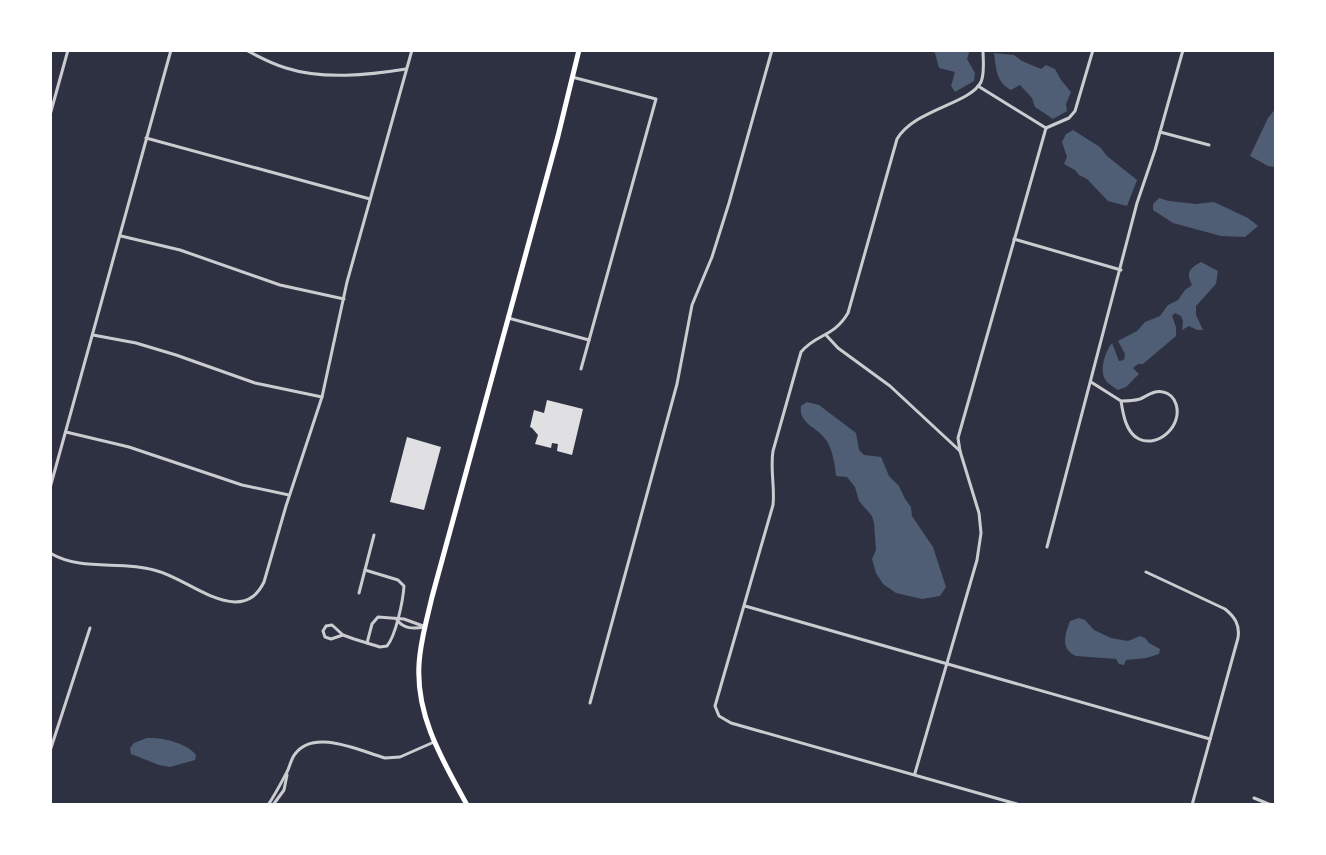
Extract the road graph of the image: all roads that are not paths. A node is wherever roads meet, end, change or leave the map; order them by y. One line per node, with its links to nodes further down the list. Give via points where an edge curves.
1 (68, 50): 13 (street)
2 (171, 50): 16 (street)
3 (246, 50): 10 (street, via 287,69 318,73)
4 (412, 50): 10 (street)
5 (579, 50): 11 (main road)
6 (772, 50): 48 (street, via 712,257 692,305 677,384)
7 (983, 50): 12 (street)
8 (1093, 50): 14 (street, via 1075,111)
9 (1183, 50): 15 (street)
10 (406, 69): 18 (street)
11 (572, 77): 23 (main road); 26 (street, via 656,99)
12 (978, 86): 14 (street); 25 (street, via 920,117 897,139 848,313)
13 (50, 115)
14 (1046, 128): 20 (street)
15 (1160, 132): 17 (street); 21 (street)
16 (146, 138): 18 (street); 19 (street)
17 (1209, 145)
18 (370, 199): 22 (street)
19 (119, 236): 22 (street); 24 (street)
20 (1014, 239): 21 (street); 32 (street, via 958,438)
21 (1121, 270): 28 (street)
22 (344, 299): 29 (street)
23 (508, 318): 26 (street); 43 (main road)
24 (93, 335): 29 (street); 31 (street)
25 (826, 335): 32 (street); 41 (street, via 810,342 798,359 773,451 773,505)
26 (589, 340): 27 (street)
27 (581, 369)
28 (1091, 382): 30 (street); 36 (street)
29 (322, 397): 34 (street)
30 (1121, 401): 30 (street, via 1124,418 1138,439 1160,438 1176,424 1176,404 1162,391)
31 (66, 432): 33 (street); 34 (street)
32 (960, 451): 47 (street, via 979,513 980,546)
33 (50, 488)
34 (289, 495): 37 (street, via 264,582 252,598 235,602 152,569 75,563)
35 (374, 535): 38 (street)
36 (1047, 547)
37 (50, 553)
38 (365, 570): 40 (street); 42 (street, via 404,586)
39 (1146, 572): 49 (street, via 1225,609 1239,628)
40 (359, 593)
41 (744, 605): 47 (street); 53 (street, via 715,706 719,716)
42 (397, 620): 43 (street); 46 (street, via 387,646); 46 (street, via 375,618)
43 (425, 627): 50 (main road, via 418,680)
44 (90, 628): 51 (street)
45 (343, 635): 45 (street, via 332,625 323,631 331,639); 46 (street)
46 (367, 643)
47 (947, 664): 49 (street); 53 (street)
48 (590, 703)
49 (1210, 739): 59 (street)
50 (434, 742): 52 (street, via 385,758 316,741 300,749); 57 (main road)
51 (50, 751)
52 (287, 771): 55 (street); 56 (street, via 284,790)
53 (915, 775): 58 (street)
54 (1254, 798): 60 (street)
55 (268, 805)
56 (273, 805)
57 (467, 805)
58 (1020, 805)
59 (1192, 805)
60 (1271, 805)

